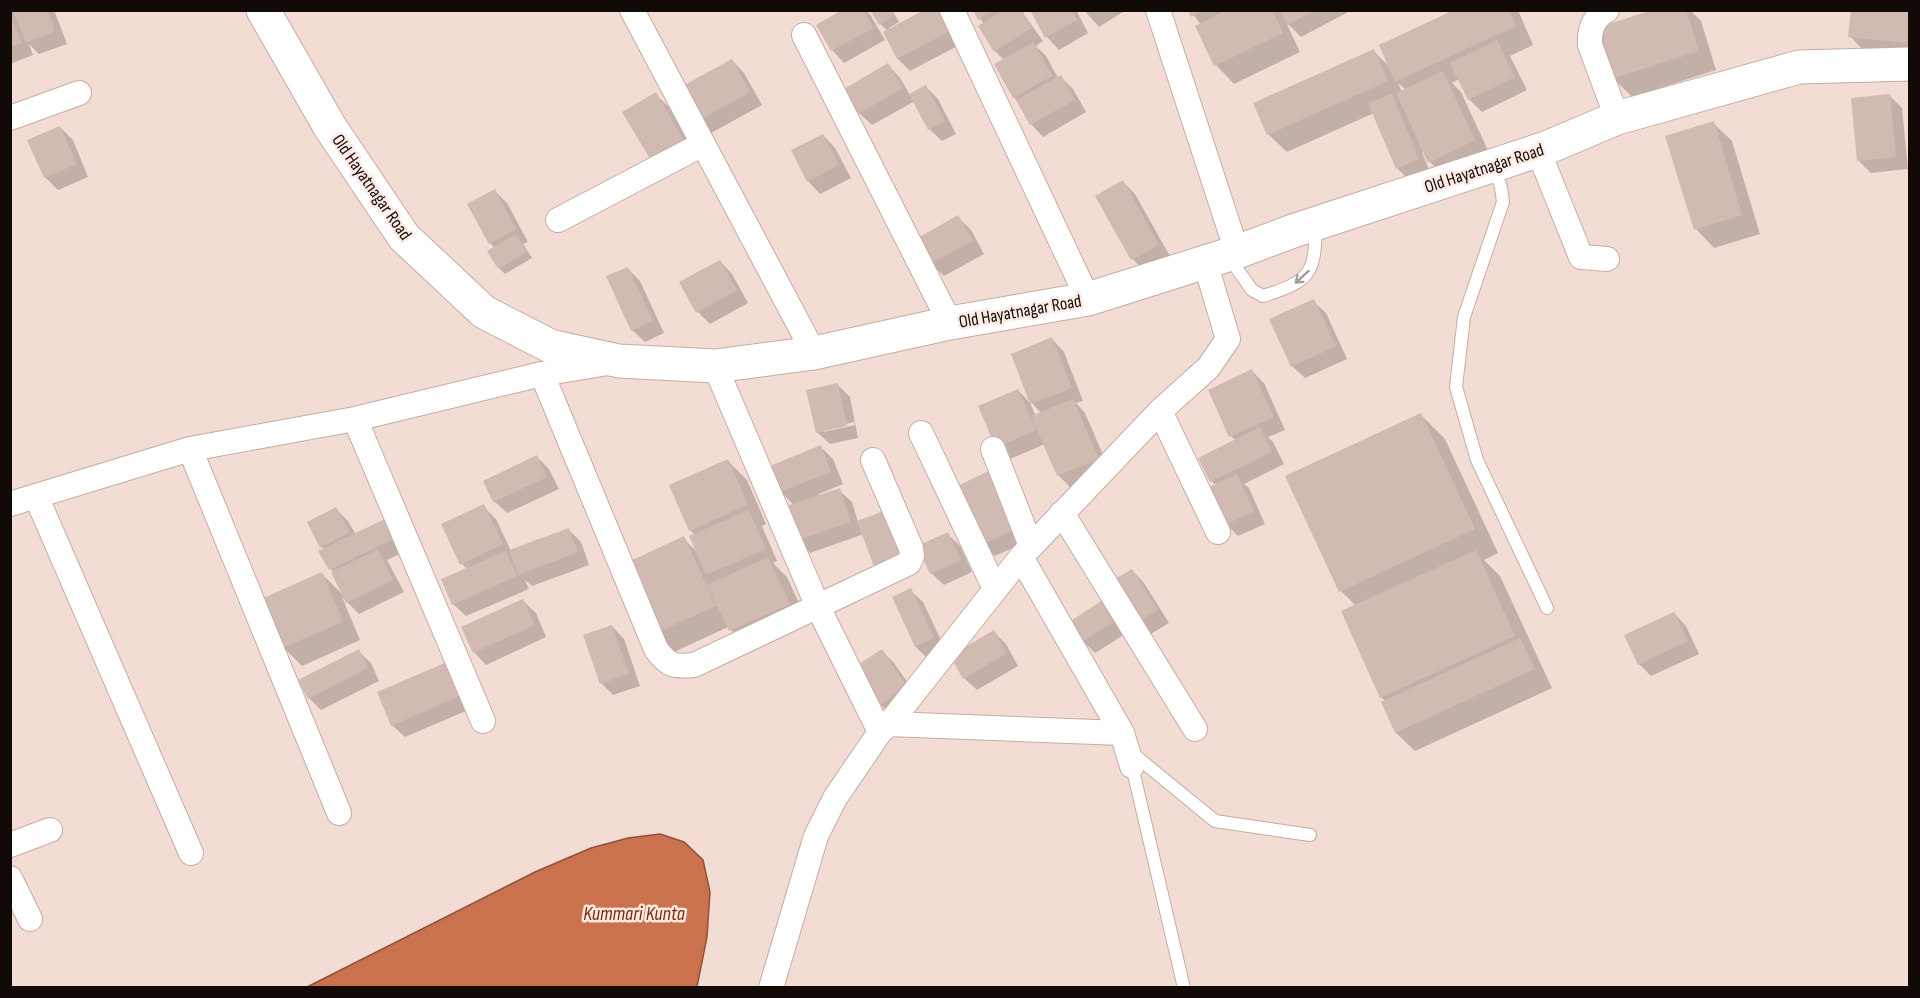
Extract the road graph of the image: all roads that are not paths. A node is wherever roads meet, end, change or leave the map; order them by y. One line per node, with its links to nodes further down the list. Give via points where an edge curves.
1 (263, 10): 21 (street, Old Hayatnagar Road, via 330,128 404,237 484,312 550,346)
2 (632, 10): 11 (street)
3 (952, 10): 18 (street)
4 (1158, 10): 16 (street)
5 (1607, 10): 10 (street, via 1594,23 1590,45)
6 (804, 35): 19 (street)
7 (1909, 65): 10 (street, Old Hayatnagar Road, via 1799,67)
8 (79, 93): 9 (street)
9 (10, 118)
10 (1617, 118): 12 (street, Old Hayatnagar Road)
11 (703, 144): 14 (street); 20 (street)
12 (1538, 150): 13 (street, Old Hayatnagar Road); 17 (street, via 1581,257)
13 (1493, 165): 15 (street, Old Hayatnagar Road); 37 (lane, via 1503,202 1464,317 1455,387 1477,460)
14 (558, 220)
15 (1316, 223): 16 (street, Old Hayatnagar Road); 16 (lane, one-way to 16, via 1316,255 1310,270 1299,282 1283,290 1263,296 1252,290)
16 (1223, 257): 18 (street, Old Hayatnagar Road); 24 (street, via 1228,339 1208,368)
17 (1607, 259)
18 (1088, 299): 19 (street, Old Hayatnagar Road)
19 (950, 323): 20 (street, Old Hayatnagar Road)
20 (814, 353): 22 (street, Old Hayatnagar Road)
21 (620, 361): 22 (street, Old Hayatnagar Road); 23 (street)
22 (715, 366): 36 (street)
23 (542, 374): 25 (street); 36 (street, via 663,659 679,666 694,664)
24 (1160, 411): 32 (street); 33 (street)
25 (355, 419): 27 (street); 38 (street)
26 (921, 433): 35 (street)
27 (190, 449): 30 (street); 42 (street)
28 (993, 449): 34 (street)
29 (873, 460): 36 (street, via 912,556 903,567)
30 (36, 496): 31 (street); 46 (street)
31 (10, 504)
32 (1062, 513): 34 (street); 40 (street)
33 (1218, 532)
34 (1026, 551): 35 (street); 41 (street)
35 (995, 589): 39 (street)
36 (818, 607): 39 (street)
37 (1547, 608)
38 (483, 722)
39 (884, 728): 41 (street); 49 (street, via 835,798 816,836)
40 (1194, 729)
41 (1127, 749): 44 (lane, via 1215,821); 50 (lane)
42 (339, 813)
43 (50, 830): 45 (street)
44 (1310, 835)
45 (10, 845)
46 (190, 853)
47 (10, 878): 48 (street)
48 (30, 919)
49 (771, 987)
50 (1184, 987)

